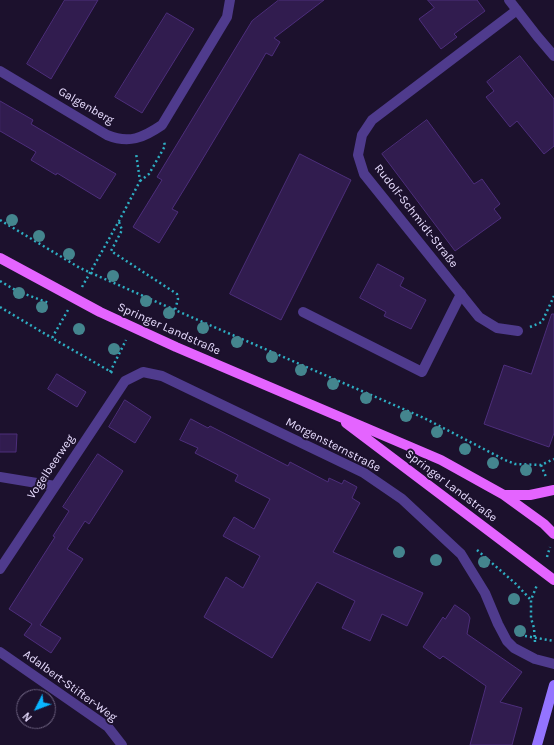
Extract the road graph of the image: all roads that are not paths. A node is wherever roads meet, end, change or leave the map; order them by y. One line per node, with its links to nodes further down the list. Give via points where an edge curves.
1 (230, 0): 7 (street, Galgenberg, via 227,17 162,125 148,135 119,140 107,135)
2 (509, 0): 3 (street)
3 (517, 10): 4 (street); 9 (street, Rudolf-Schmidt-Straße, via 372,120 362,135 358,155 364,174)
4 (537, 36): 5 (street); 6 (street)
5 (554, 44)
6 (554, 56)
7 (0, 71)
8 (0, 258): 13 (main road, Springer Landstraße, via 100,312)
9 (461, 294): 10 (street, via 422,372); 11 (street, Rudolf-Schmidt-Straße, via 479,317 497,328)
10 (303, 312)
11 (518, 331)
12 (125, 381): 15 (street, Vogelbeerweg); 22 (street, Morgensternstraße, via 143,372 162,376 364,473 402,499 461,554 485,593 507,641 514,648 535,659)
13 (332, 413): 17 (main road, Springer Landstraße, via 441,460); 20 (main road, Springer Landstraße)
14 (0, 477): 15 (street)
15 (55, 486): 19 (street, Vogelbeerweg)
16 (554, 490): 17 (main road, via 530,495)
17 (504, 495): 18 (main road, Springer Landstraße)
18 (554, 534)
19 (0, 569)
20 (554, 580)
21 (0, 652): 24 (street, Adalbert-Stifter-Weg, via 108,727)
22 (554, 664)
23 (554, 685): 25 (main road)
24 (122, 745)
25 (537, 745)

